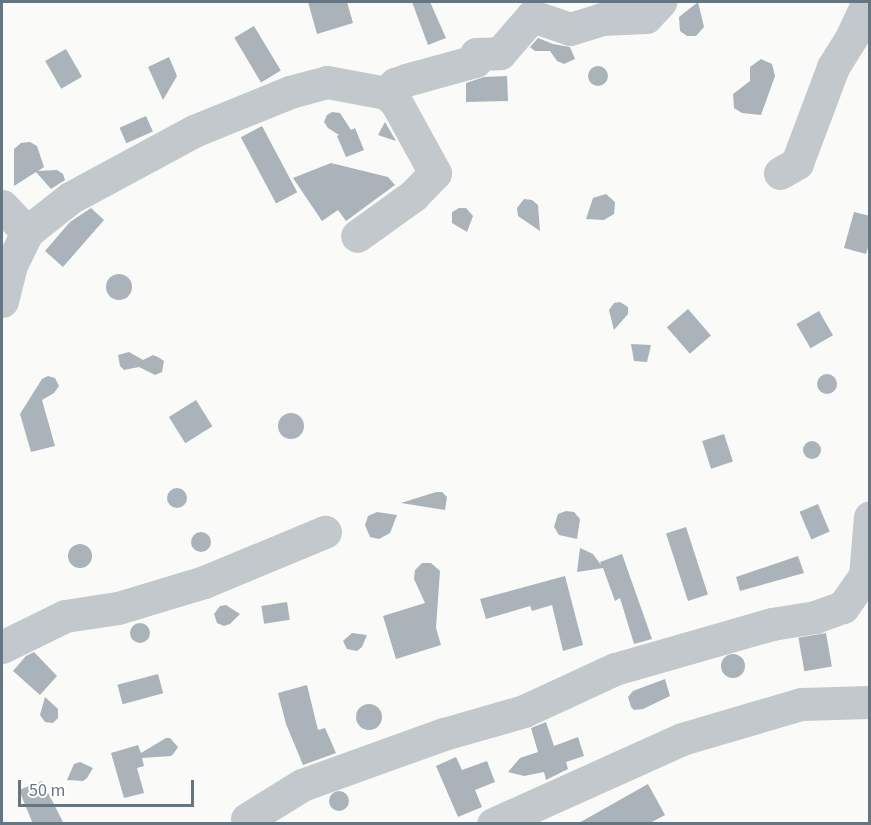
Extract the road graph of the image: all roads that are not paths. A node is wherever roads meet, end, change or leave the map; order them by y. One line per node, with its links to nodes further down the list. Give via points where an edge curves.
1 (660, 2): 3 (street, via 646,16 602,19 570,30 532,16 500,53 476,54 475,61 406,80)
2 (868, 2): 4 (street, via 833,67 796,163)
3 (386, 93): 6 (street, via 327,82 260,104 194,130 70,198); 7 (street, via 411,124 435,173 414,195)
4 (780, 174)
5 (2, 206): 6 (street)
6 (27, 232): 8 (street, via 11,265)
7 (357, 236)
8 (2, 302)
9 (870, 517): 11 (street)
10 (325, 532): 12 (street, via 204,582 118,608 65,616)
11 (867, 576): 14 (street, via 843,607 615,669 524,711 444,734 302,785)
12 (2, 647)
13 (870, 702): 15 (street, via 801,704 682,739)
14 (249, 822)
15 (493, 824)

